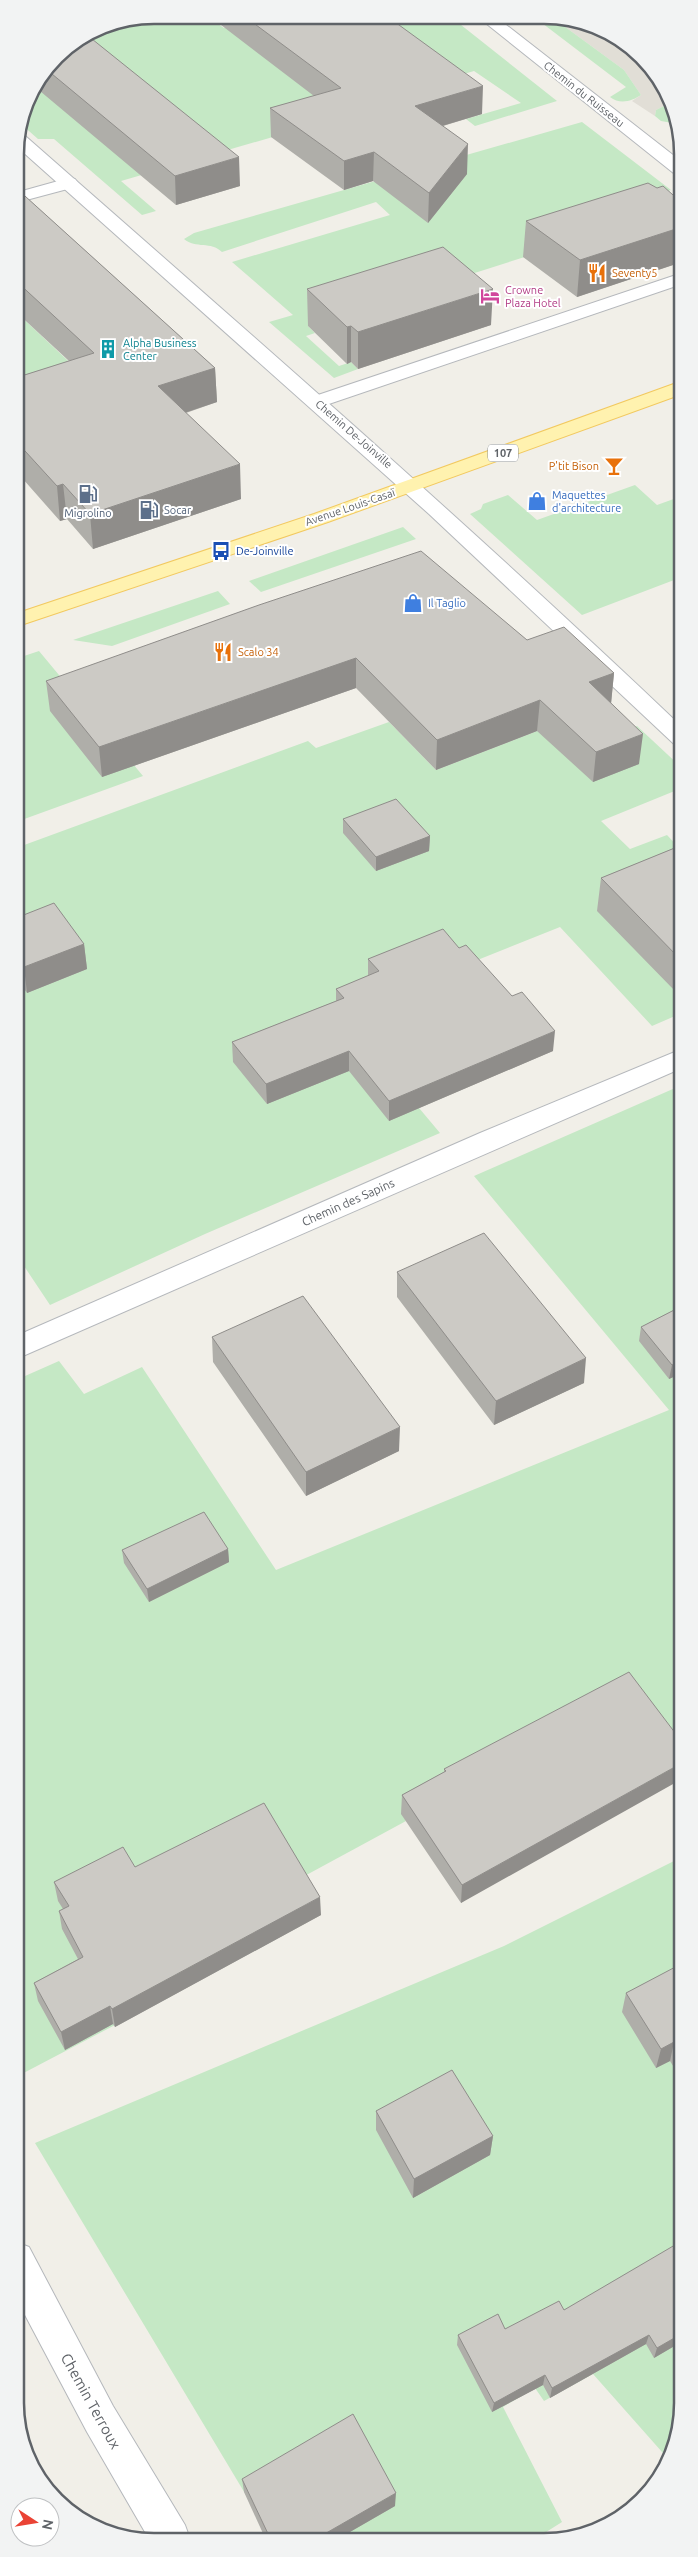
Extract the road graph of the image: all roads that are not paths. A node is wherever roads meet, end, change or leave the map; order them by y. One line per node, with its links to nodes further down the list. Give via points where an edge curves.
1 (495, 24): 4 (street, Chemin du Ruisseau)
2 (24, 144): 6 (street, Chemin De-Joinville)
3 (674, 149): 4 (street)
4 (659, 153): 5 (street, Chemin du Ruisseau)
5 (674, 165)
6 (69, 183): 7 (street); 10 (street, Chemin De-Joinville)
7 (24, 196)
8 (674, 281): 10 (street)
9 (674, 390): 11 (main road, Avenue Louis-Casaï / 107)
10 (316, 402): 11 (street, Chemin De-Joinville)
11 (412, 485): 12 (main road, Avenue Louis-Casaï / 107); 13 (street, Chemin De-Joinville)
12 (24, 618)
13 (674, 731)
14 (674, 1061): 15 (street, Chemin des Sapins)
15 (24, 1344)
16 (24, 2275): 17 (street, Chemin Terroux, via 100,2419)
17 (167, 2533)

